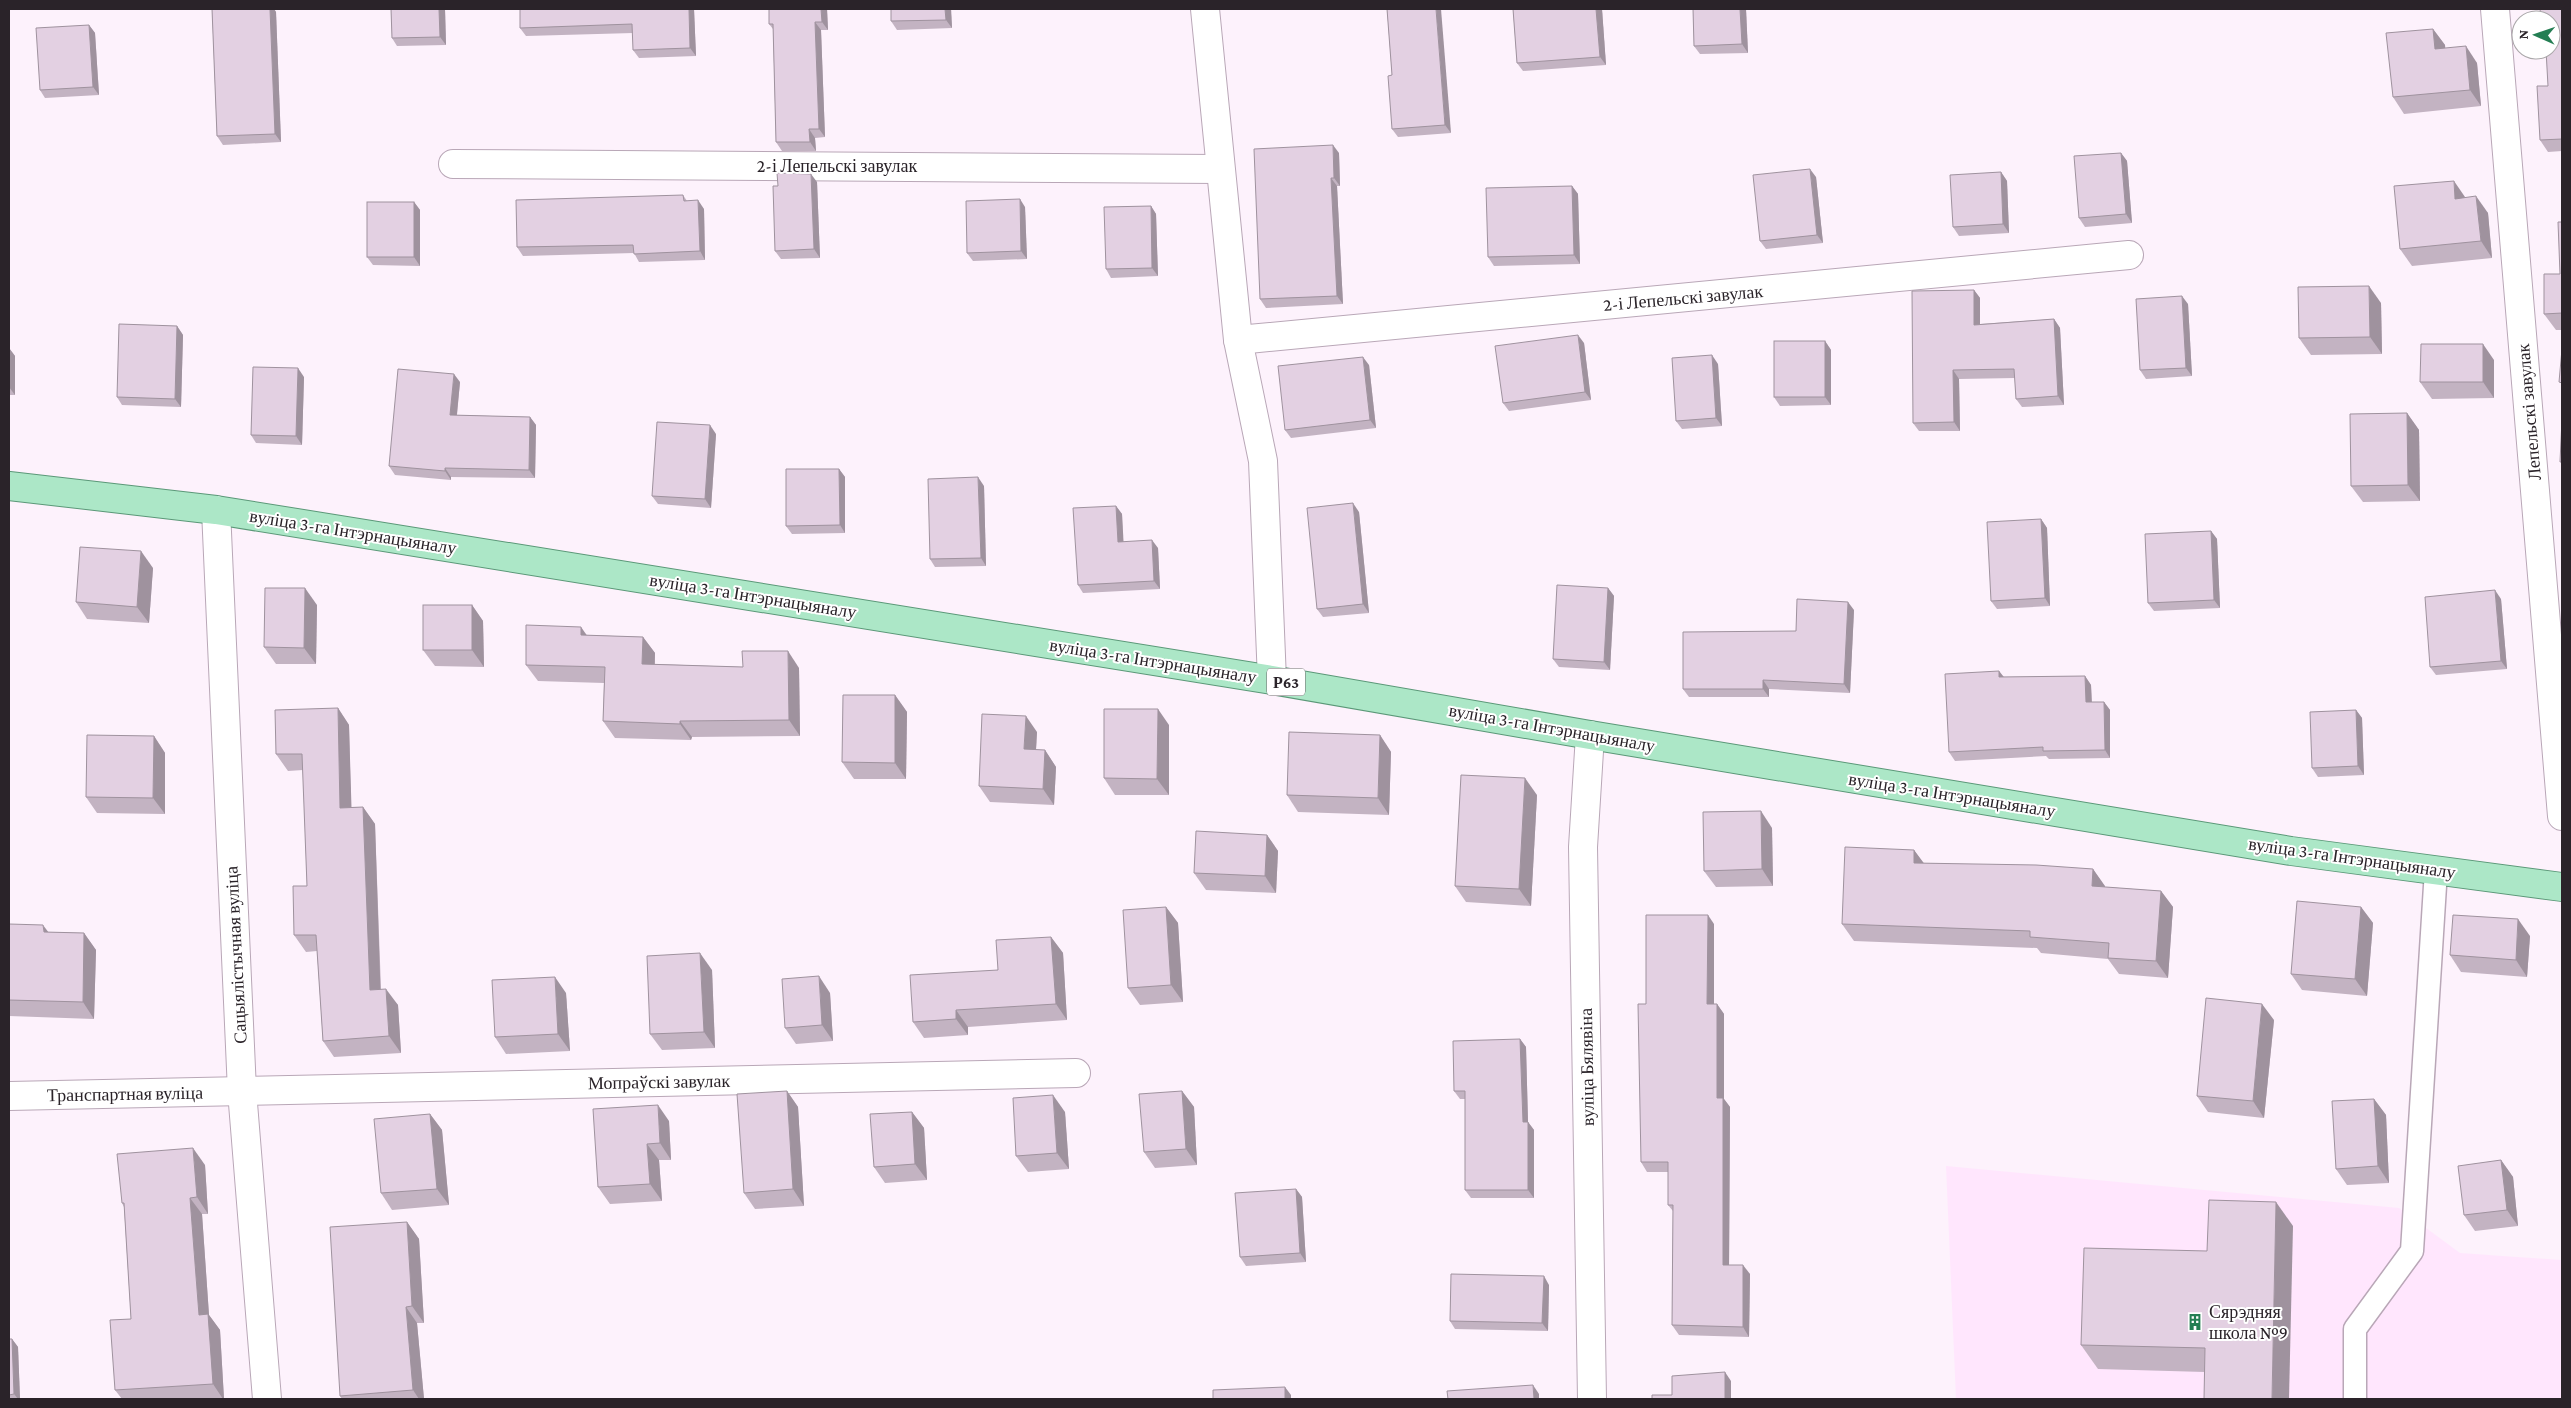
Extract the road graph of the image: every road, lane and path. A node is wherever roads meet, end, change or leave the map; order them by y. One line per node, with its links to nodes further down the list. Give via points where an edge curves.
1 (1204, 9): 4 (street)
2 (2495, 9): 11 (street, Лепельскі завулак)
3 (453, 164): 4 (street, 2-і Лепельскі завулак)
4 (1220, 169): 6 (street)
5 (2129, 255): 6 (street, 2-і Лепельскі завулак)
6 (1238, 340): 9 (street, via 1263,461)
7 (9, 486): 8 (main road, вуліца 3-га Інтэрнацыяналу / Р63)
8 (216, 510): 9 (main road, вуліца 3-га Інтэрнацыяналу / Р63); 15 (street, Сацыялістычная вуліца)
9 (1272, 680): 10 (main road, вуліца 3-га Інтэрнацыяналу / Р63)
10 (1590, 735): 12 (main road, вуліца 3-га Інтэрнацыяналу / Р63, via 2291,851); 18 (street, вуліца Бялявіна, via 1583,847)
11 (2562, 816)
12 (2436, 870): 13 (main road, вуліца 3-га Інтэрнацыяналу / Р63); 19 (lane, via 2412,1251 2355,1329)
13 (2562, 887)
14 (1076, 1072): 15 (street, Мопраўскі завулак)
15 (242, 1091): 16 (street, Транспартная вуліца); 17 (street, Сацыялістычная вуліца)
16 (9, 1096)
17 (267, 1399)
18 (1592, 1399)
19 (2355, 1399)

